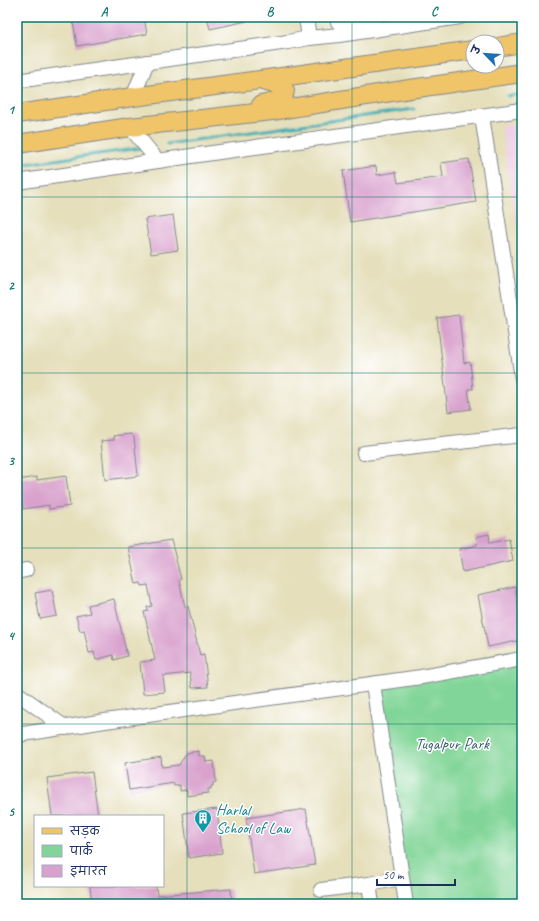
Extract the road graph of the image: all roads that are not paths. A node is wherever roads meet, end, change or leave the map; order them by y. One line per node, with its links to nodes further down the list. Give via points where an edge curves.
1 (306, 17): 5 (street)
2 (376, 17): 4 (street)
3 (460, 17): 4 (street)
4 (338, 25): 5 (street)
5 (309, 38): 9 (street)
6 (522, 43): 7 (main road)
7 (505, 46)
8 (465, 51): 11 (main road)
9 (147, 62): 12 (street); 13 (street)
10 (522, 73): 16 (main road)
11 (260, 80): 13 (main road); 16 (main road, via 282,86 285,91 283,98 251,107)
12 (17, 81)
13 (133, 97): 15 (main road)
14 (522, 110): 17 (street)
15 (18, 113)
16 (242, 115): 18 (main road)
17 (482, 116): 20 (street); 22 (street)
18 (130, 127): 19 (main road); 20 (street)
19 (17, 144)
20 (158, 161): 21 (street)
21 (17, 182)
22 (522, 378)
23 (522, 435): 24 (street)
24 (364, 453)
25 (522, 659): 26 (street)
26 (372, 684): 28 (street); 30 (street)
27 (17, 693): 28 (street)
28 (66, 728): 29 (street)
29 (17, 734)
30 (402, 878): 31 (street); 34 (street)
31 (369, 884): 32 (street); 33 (street)
32 (321, 890)
33 (372, 904)
34 (406, 904)

